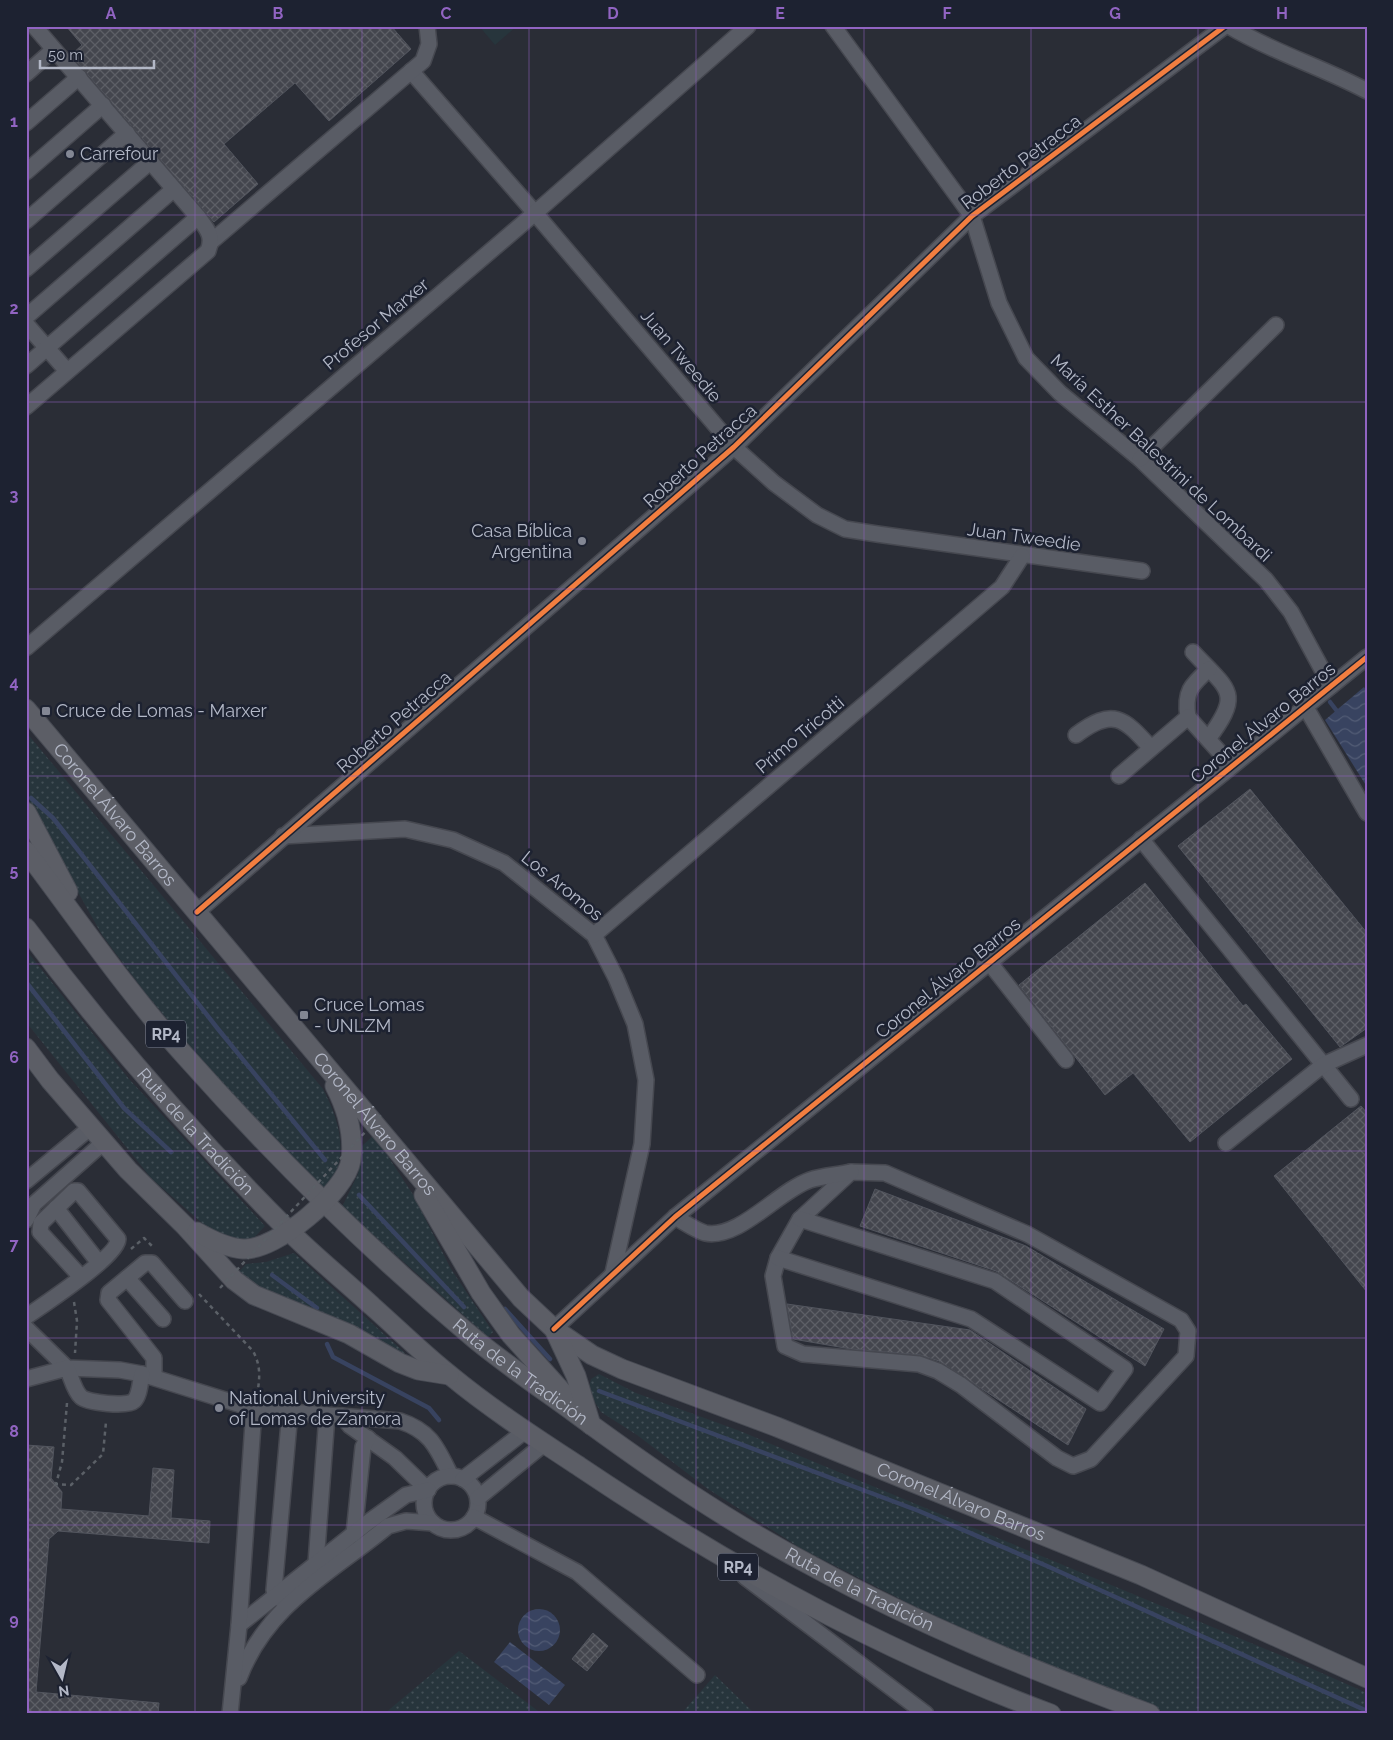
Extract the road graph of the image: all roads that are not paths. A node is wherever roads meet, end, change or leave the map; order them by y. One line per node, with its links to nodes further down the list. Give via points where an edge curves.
1 (34, 26): 7 (street)
2 (427, 26): 8 (street, via 427,53)
3 (748, 26): 18 (street, Profesor Marxer)
4 (833, 26): 19 (street, María Esther Balestrini de Lombardi)
5 (1224, 26): 19 (street, Roberto Petracca)
6 (1230, 26): 11 (street)
7 (53, 50): 9 (street); 10 (street)
8 (411, 71): 18 (street, Juan Tweedie); 22 (street)
9 (26, 74)
10 (79, 77): 12 (street); 13 (street)
11 (1367, 90)
12 (103, 105): 14 (street); 16 (street)
13 (26, 123)
14 (127, 133): 15 (street); 21 (street)
15 (150, 161): 17 (street); 23 (street)
16 (26, 172)
17 (174, 189): 20 (street); 24 (street)
18 (535, 213): 31 (street, Juan Tweedie); 35 (street, Profesor Marxer)
19 (972, 216): 31 (street, Roberto Petracca); 32 (street, María Esther Balestrini de Lombardi, via 999,302 1026,358 1060,393)
20 (198, 217): 22 (street); 27 (street)
21 (26, 221)
22 (212, 241): 29 (street, via 208,250)
23 (26, 269)
24 (26, 317)
25 (26, 324): 27 (street)
26 (1276, 325): 32 (street)
27 (47, 348): 28 (street); 29 (street)
28 (26, 366)
29 (67, 372): 30 (street)
30 (26, 407)
31 (734, 447): 33 (street, Juan Tweedie, via 817,515 845,529); 50 (street, Roberto Petracca)
32 (1140, 459): 39 (street, María Esther Balestrini de Lombardi, via 1266,580 1291,612)
33 (1022, 556): 34 (street, Juan Tweedie); 55 (street, Primo Tricotti, via 1002,587)
34 (1142, 571)
35 (26, 648)
36 (1193, 652): 38 (street)
37 (1367, 657): 39 (street, Coronel Álvaro Barros)
38 (1209, 669): 42 (street, via 1192,685 1187,695); 44 (street, via 1225,687 1229,700 1225,716)
39 (1330, 686): 40 (street, Coronel Álvaro Barros)
40 (1305, 706): 46 (street, Coronel Álvaro Barros); 49 (street)
41 (26, 709): 53 (main road, Coronel Álvaro Barros)
42 (1188, 717): 44 (street); 45 (street)
43 (1076, 735): 45 (street, via 1093,722 1118,720 1131,726)
44 (1208, 739): 46 (street)
45 (1151, 748): 47 (street)
46 (1232, 766): 51 (street, Coronel Álvaro Barros)
47 (1119, 776)
48 (26, 812): 56 (main road)
49 (1367, 814)
50 (283, 836): 53 (street, Roberto Petracca); 55 (street, Los Aromos, via 405,829 454,840 504,863)
51 (1141, 839): 57 (street, Coronel Álvaro Barros); 62 (street)
52 (26, 851): 56 (main road, Ruta de la Tradición / RP4)
53 (197, 912): 61 (main road, Coronel Álvaro Barros)
54 (26, 928): 76 (main road, Ruta de la Tradición / RP4, via 80,1000 148,1080)
55 (594, 935): 79 (street, Los Aromos, via 635,1024 646,1080 642,1144)
56 (92, 939): 70 (main road, Ruta de la Tradición / RP4, via 184,1056)
57 (989, 962): 60 (street); 72 (street, Coronel Álvaro Barros)
58 (1367, 1045): 62 (street)
59 (26, 1048): 64 (main road)
60 (1066, 1060)
61 (322, 1061): 67 (main road, Coronel Álvaro Barros); 70 (main road, via 344,1103 351,1131 351,1161 344,1178)
62 (1323, 1066): 63 (street); 66 (street)
63 (1351, 1099)
64 (90, 1126): 65 (main road); 69 (street)
65 (104, 1142): 74 (street, via 34,1204); 75 (main road)
66 (1226, 1143)
67 (407, 1161): 86 (main road, Coronel Álvaro Barros, via 521,1298); 94 (main road, via 481,1293 511,1335)
68 (851, 1172): 72 (street, via 809,1180 740,1225 721,1232 705,1232); 73 (street); 77 (street, via 885,1173 1027,1234 1180,1320 1188,1331 1186,1356 1091,1459 1073,1466 1057,1458 938,1371 919,1364 803,1354 785,1346 773,1276)
69 (26, 1181)
70 (322, 1202): 76 (main road); 94 (main road, Ruta de la Tradición / RP4, via 479,1342)
71 (56, 1208): 78 (street); 78 (street, via 78,1190 118,1239 113,1251); 80 (street, via 41,1223 40,1232)
72 (674, 1217): 79 (street, Coronel Álvaro Barros)
73 (800, 1219): 77 (street); 77 (street, via 995,1282 1125,1370 1100,1403 971,1319)
74 (26, 1220)
75 (185, 1226): 76 (main road, via 213,1241 245,1250); 89 (main road, via 234,1280 254,1295 349,1334 400,1363)
76 (290, 1232): 89 (main road, Ruta de la Tradición / RP4)
77 (778, 1258)
78 (99, 1263): 80 (street)
79 (613, 1273): 86 (street, Coronel Álvaro Barros)
80 (81, 1278): 83 (street)
81 (127, 1278): 82 (street, via 145,1262 152,1263); 84 (street); 88 (street, via 109,1293 108,1300 154,1358)
82 (184, 1301)
83 (26, 1317)
84 (163, 1319)
85 (26, 1328): 87 (street)
86 (554, 1329): 94 (main road, via 576,1376); 112 (main road, Coronel Álvaro Barros, via 592,1355 622,1369 777,1427 1141,1575)
87 (67, 1368): 88 (street, via 113,1370); 88 (street, via 78,1394 87,1401 128,1404 134,1401); 90 (street)
88 (148, 1376): 91 (street)
89 (450, 1376): 95 (main road, Ruta de la Tradición / RP4)
90 (26, 1379)
91 (254, 1409): 92 (street); 110 (street)
92 (290, 1412): 93 (street); 108 (street)
93 (335, 1415): 96 (street); 98 (street, via 417,1427 432,1440); 107 (street)
94 (591, 1425): 117 (main road, Ruta de la Tradición / RP4, via 657,1474 744,1528 895,1609 980,1647)
95 (525, 1431): 97 (main road, Ruta de la Tradición / RP4); 98 (street)
96 (368, 1438): 99 (street, via 395,1458); 104 (street, via 363,1447)
97 (545, 1443): 100 (street); 106 (main road, Ruta de la Tradición / RP4)
98 (457, 1478): 99 (street, via 437,1480); 100 (street, via 472,1487)
99 (428, 1490): 102 (street, via 406,1495); 103 (street, via 424,1504)
100 (478, 1498): 101 (street)
101 (474, 1517): 103 (street, via 458,1529 445,1529); 111 (street, via 577,1572)
102 (367, 1523): 104 (street); 105 (street)
103 (433, 1523): 105 (street, via 395,1523)
104 (354, 1534): 107 (street)
105 (378, 1535): 109 (street)
106 (699, 1544): 115 (street); 116 (main road, Ruta de la Tradición / RP4, via 835,1620 998,1694)
107 (316, 1563): 108 (street)
108 (276, 1595): 109 (street); 110 (street)
109 (287, 1605): 113 (street, via 250,1653)
110 (239, 1625): 113 (street)
111 (697, 1674)
112 (1367, 1678)
113 (233, 1696): 114 (street)
114 (230, 1714)
115 (926, 1714)
116 (1051, 1714)
117 (1150, 1714)

